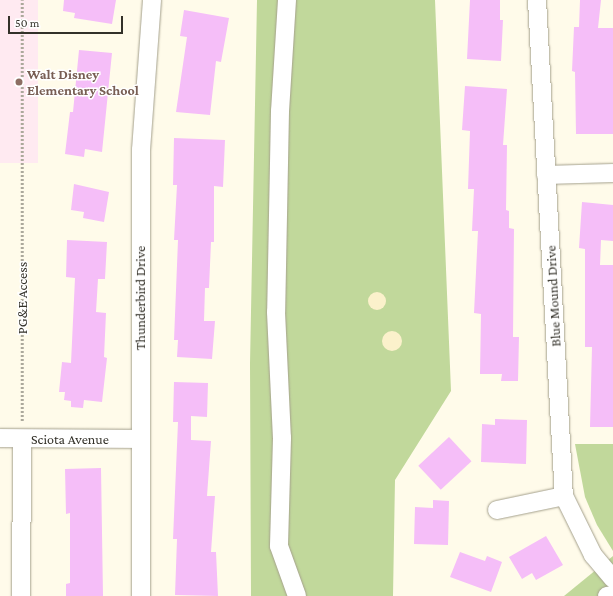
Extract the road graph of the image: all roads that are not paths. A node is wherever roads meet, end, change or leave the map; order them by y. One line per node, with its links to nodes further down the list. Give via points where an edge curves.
1 (152, 0): 8 (street, Thunderbird Drive, via 140,150)
2 (287, 0): 15 (street, via 280,111 277,289 282,438 279,546)
3 (537, 0): 5 (street, Blue Mound Drive)
4 (613, 173): 5 (street)
5 (546, 175): 9 (street, Blue Mound Drive)
6 (0, 438): 7 (street, Sciota Avenue)
7 (22, 438): 8 (street, Sciota Avenue); 13 (street)
8 (139, 439): 14 (street, Thunderbird Drive)
9 (564, 496): 10 (street); 11 (street, Blue Mound Drive, via 594,554)
10 (497, 510)
11 (613, 579)
12 (613, 595): 16 (street)
13 (21, 596)
14 (141, 596)
15 (297, 596)
16 (607, 596)

